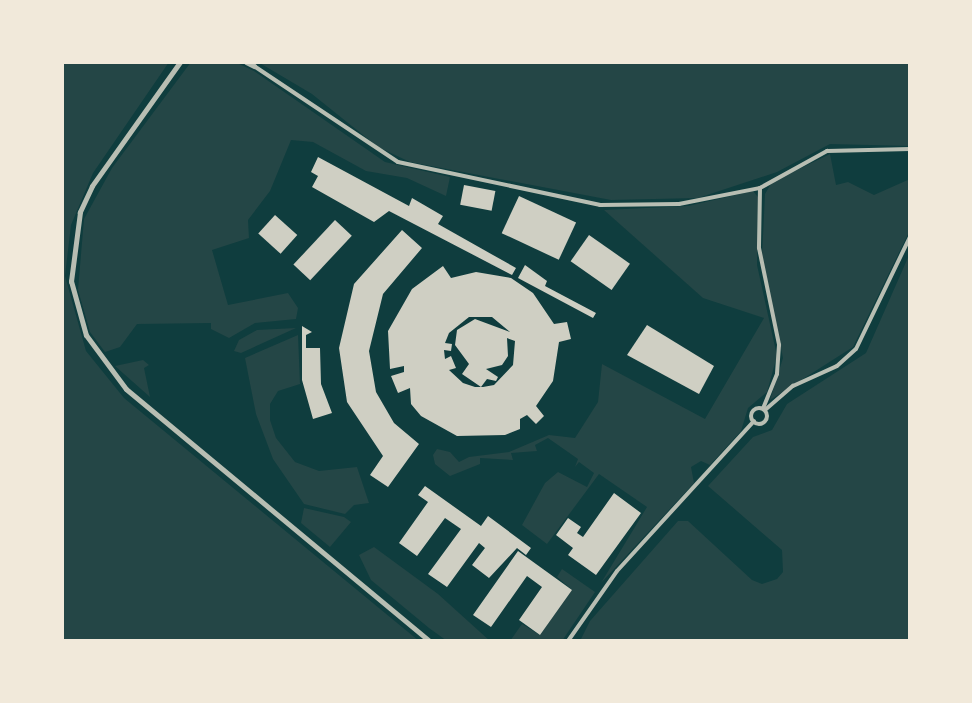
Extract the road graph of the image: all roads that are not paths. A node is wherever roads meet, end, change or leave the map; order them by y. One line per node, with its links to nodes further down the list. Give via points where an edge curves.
1 (180, 62): 9 (street, via 92,186 80,212 71,272 86,335 126,389)
2 (246, 62): 3 (street)
3 (254, 66): 5 (street, via 309,99 370,147 412,166 616,206 679,204)
4 (910, 149): 5 (street, via 827,151)
5 (760, 188): 7 (street, via 759,248 779,345 777,374)
6 (910, 237): 7 (street, via 856,349)
7 (764, 409): 8 (street, via 754,410); 8 (street, via 765,422)
8 (754, 421): 10 (street, via 617,571)
9 (430, 641)
10 (568, 641)

